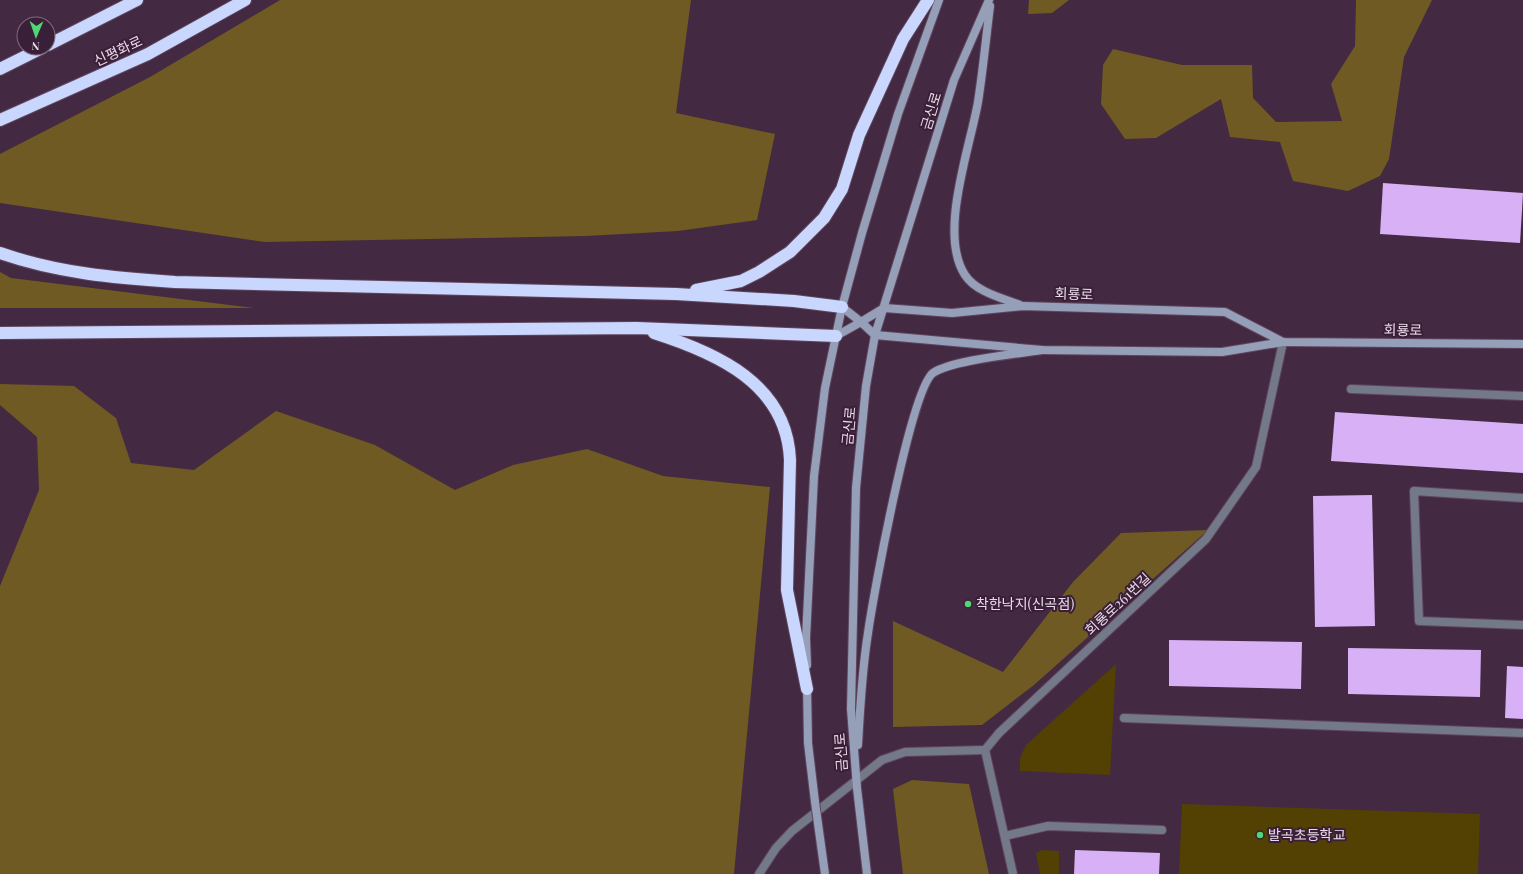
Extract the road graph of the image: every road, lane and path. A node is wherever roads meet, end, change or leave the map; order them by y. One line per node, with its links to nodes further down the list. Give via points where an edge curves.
1 (137, 0): 6 (highway)
2 (245, 0): 9 (highway, 신평화로, via 148,54)
3 (928, 0): 11 (highway, via 903,38 860,135 842,189 824,218 790,252 759,272 741,281)
4 (939, 0): 13 (street, 금신로, via 898,114)
5 (990, 0): 12 (street, via 977,104 955,220 956,250 962,270 972,283); 14 (street, 금신로, via 954,80)
6 (56, 41)
7 (26, 56): 8 (highway)
8 (0, 69)
9 (0, 120)
10 (0, 254): 11 (highway, via 72,272 113,278 175,282)
11 (676, 294): 13 (highway, via 794,301)
12 (1023, 306): 14 (street, 회룡로, via 952,313); 20 (street, 회룡로, via 1225,312)
13 (842, 307): 15 (street); 19 (street, 금신로)
14 (884, 308): 15 (street); 18 (street, 금신로)
15 (862, 322): 18 (street); 19 (street)
16 (637, 328): 17 (highway); 19 (highway); 27 (highway, via 689,344 730,365 763,392 780,416 790,446 787,590)
17 (0, 333)
18 (875, 335): 22 (street, 회룡로); 31 (street, 금신로, via 866,386 856,488 851,709)
19 (836, 336): 27 (street, 금신로, via 824,388 814,476 806,638)
20 (1283, 342): 21 (street, 회룡로); 22 (street, 회룡로, via 1222,352); 30 (street, 회룡로261번길, via 1256,467 1206,539)
21 (1523, 344)
22 (1042, 350): 31 (street, via 959,364 933,373 924,384 907,440 868,633 860,709)
23 (1351, 389): 24 (street)
24 (1523, 396)
25 (1523, 498): 26 (street, via 1414,491 1419,621)
26 (1523, 625)
27 (807, 689): 35 (street, 금신로, bridge, via 808,743)
28 (1124, 718): 29 (street)
29 (1523, 733)
30 (985, 750): 33 (street); 34 (street, via 904,752 882,760 792,831 776,848)
31 (857, 788): 36 (street, 금신로)
32 (1162, 830): 33 (street, via 1048,826)
33 (1005, 836): 37 (street)
34 (759, 874)
35 (825, 874)
36 (867, 874)
37 (1013, 874)

